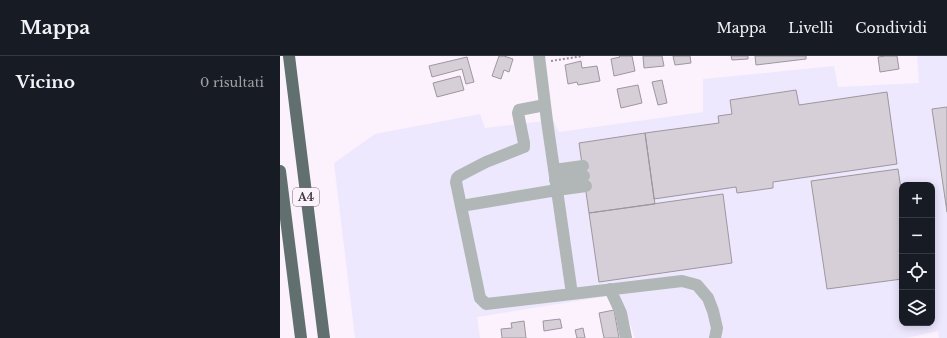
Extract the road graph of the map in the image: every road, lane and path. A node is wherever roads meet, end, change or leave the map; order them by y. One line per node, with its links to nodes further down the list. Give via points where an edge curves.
1 (289, 56): 11 (highway, A4)
2 (583, 56): 3 (path, via 546,62)
3 (539, 57): 4 (lane)
4 (545, 105): 6 (lane); 7 (lane, via 519,110 524,147 486,162 457,178)
5 (280, 171): 10 (highway, A4)
6 (556, 183): 6 (lane, via 585,179); 7 (lane); 9 (lane)
7 (462, 206): 9 (lane, via 482,301 486,304)
8 (610, 289): 9 (lane); 12 (lane, via 621,313); 13 (lane, via 682,281 697,285 711,305 717,328)
9 (572, 294)
10 (301, 338)
11 (324, 338)
12 (626, 338)
13 (715, 338)

